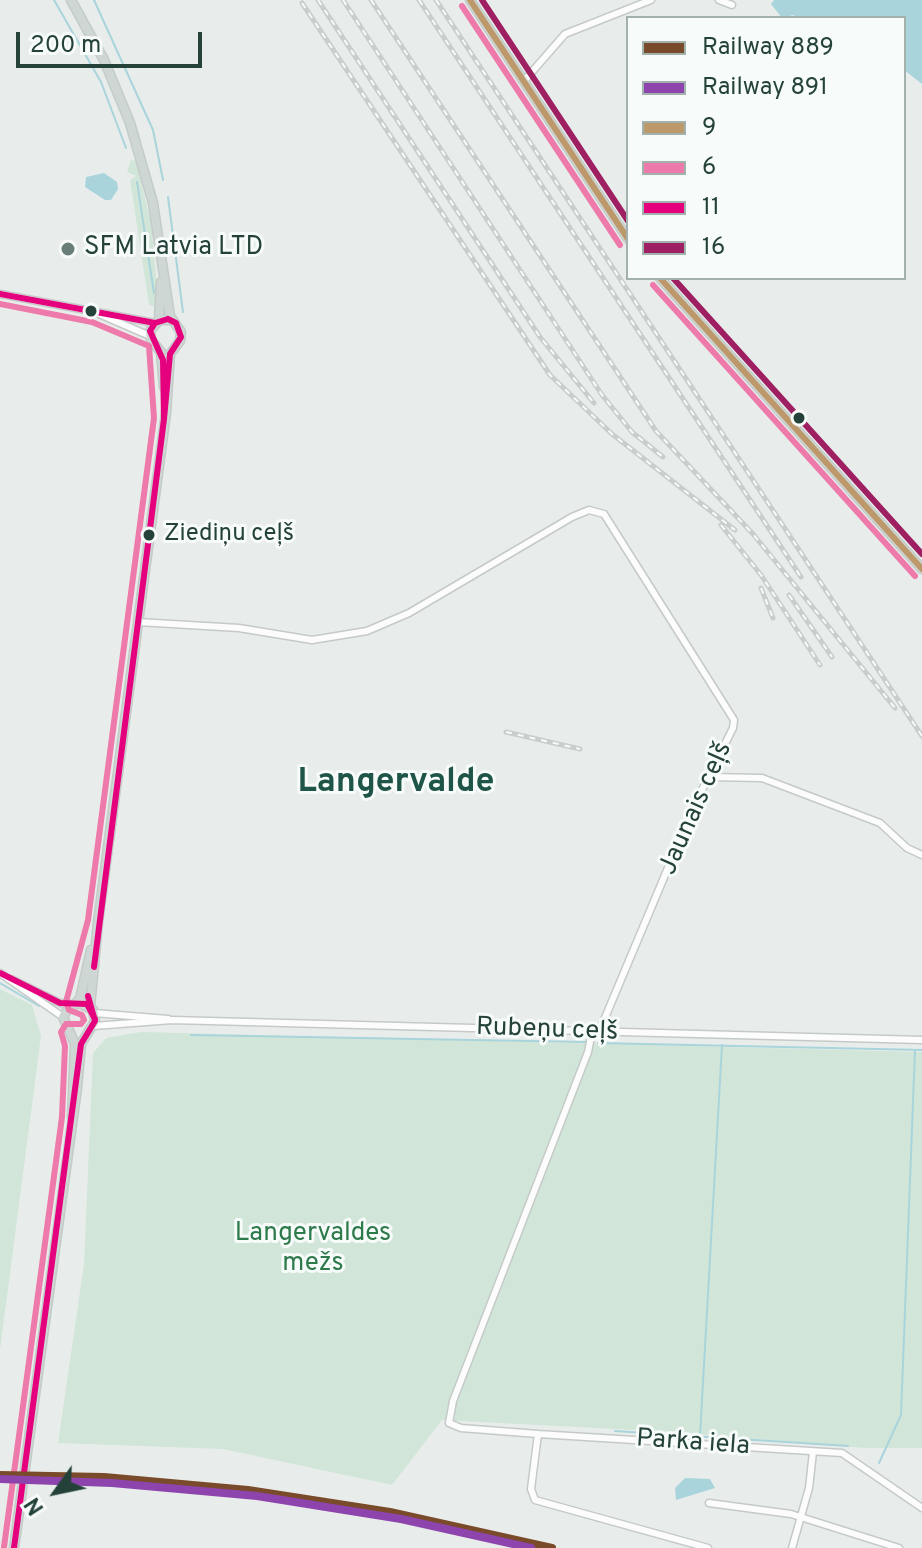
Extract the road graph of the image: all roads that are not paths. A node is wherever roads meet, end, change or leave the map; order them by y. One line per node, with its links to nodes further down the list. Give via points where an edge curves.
1 (71, 0): 8 (main road, via 130,123 150,191)
2 (470, 0): 6 (main road)
3 (651, 0): 6 (street, via 565,34)
4 (719, 0): 5 (street)
5 (732, 5)
6 (524, 81): 7 (main road)
7 (626, 236)
8 (163, 269): 12 (main road); 13 (main road)
9 (662, 280): 18 (main road)
10 (0, 294): 11 (street)
11 (95, 312): 13 (street); 14 (street)
12 (172, 320): 13 (main road); 16 (main road, via 181,337)
13 (157, 322): 14 (main road)
14 (150, 336): 15 (main road)
15 (159, 349): 16 (main road); 17 (main road)
16 (172, 349): 17 (main road)
17 (164, 419): 19 (main road)
18 (922, 569)
19 (138, 622): 20 (street, Jaunais ceļš, via 239,628 312,640 367,631 409,613 572,517 589,510 604,514 734,720); 22 (main road)
20 (709, 777): 21 (street, via 762,778 880,823); 30 (street, Jaunais ceļš)
21 (922, 855)
22 (98, 922): 25 (main road, via 80,999); 26 (main road)
23 (0, 973): 24 (street)
24 (11, 979): 25 (street, via 60,1003); 27 (street)
25 (74, 1004): 26 (main road); 27 (main road)
26 (92, 1010): 28 (street, Rubeņu ceļš); 29 (main road)
27 (63, 1017): 31 (main road)
28 (172, 1020): 29 (street, Rubeņu ceļš); 30 (street, Rubeņu ceļš)
29 (94, 1026): 32 (main road)
30 (596, 1032): 33 (street, Rubeņu ceļš); 35 (street, Jaunais ceļš)
31 (71, 1033): 32 (main road); 34 (main road)
32 (86, 1034): 34 (main road)
33 (922, 1040)
34 (72, 1118): 41 (main road)
35 (449, 1423): 36 (street, Parka iela)
36 (538, 1434): 37 (street, Parka iela); 42 (street, via 531,1489 535,1500)
37 (813, 1452): 39 (street, Parka iela, via 842,1453); 40 (street)
38 (709, 1503): 40 (street)
39 (922, 1508)
40 (800, 1517): 43 (street); 44 (street)
41 (14, 1548)
42 (708, 1548)
43 (792, 1548)
44 (899, 1548)

